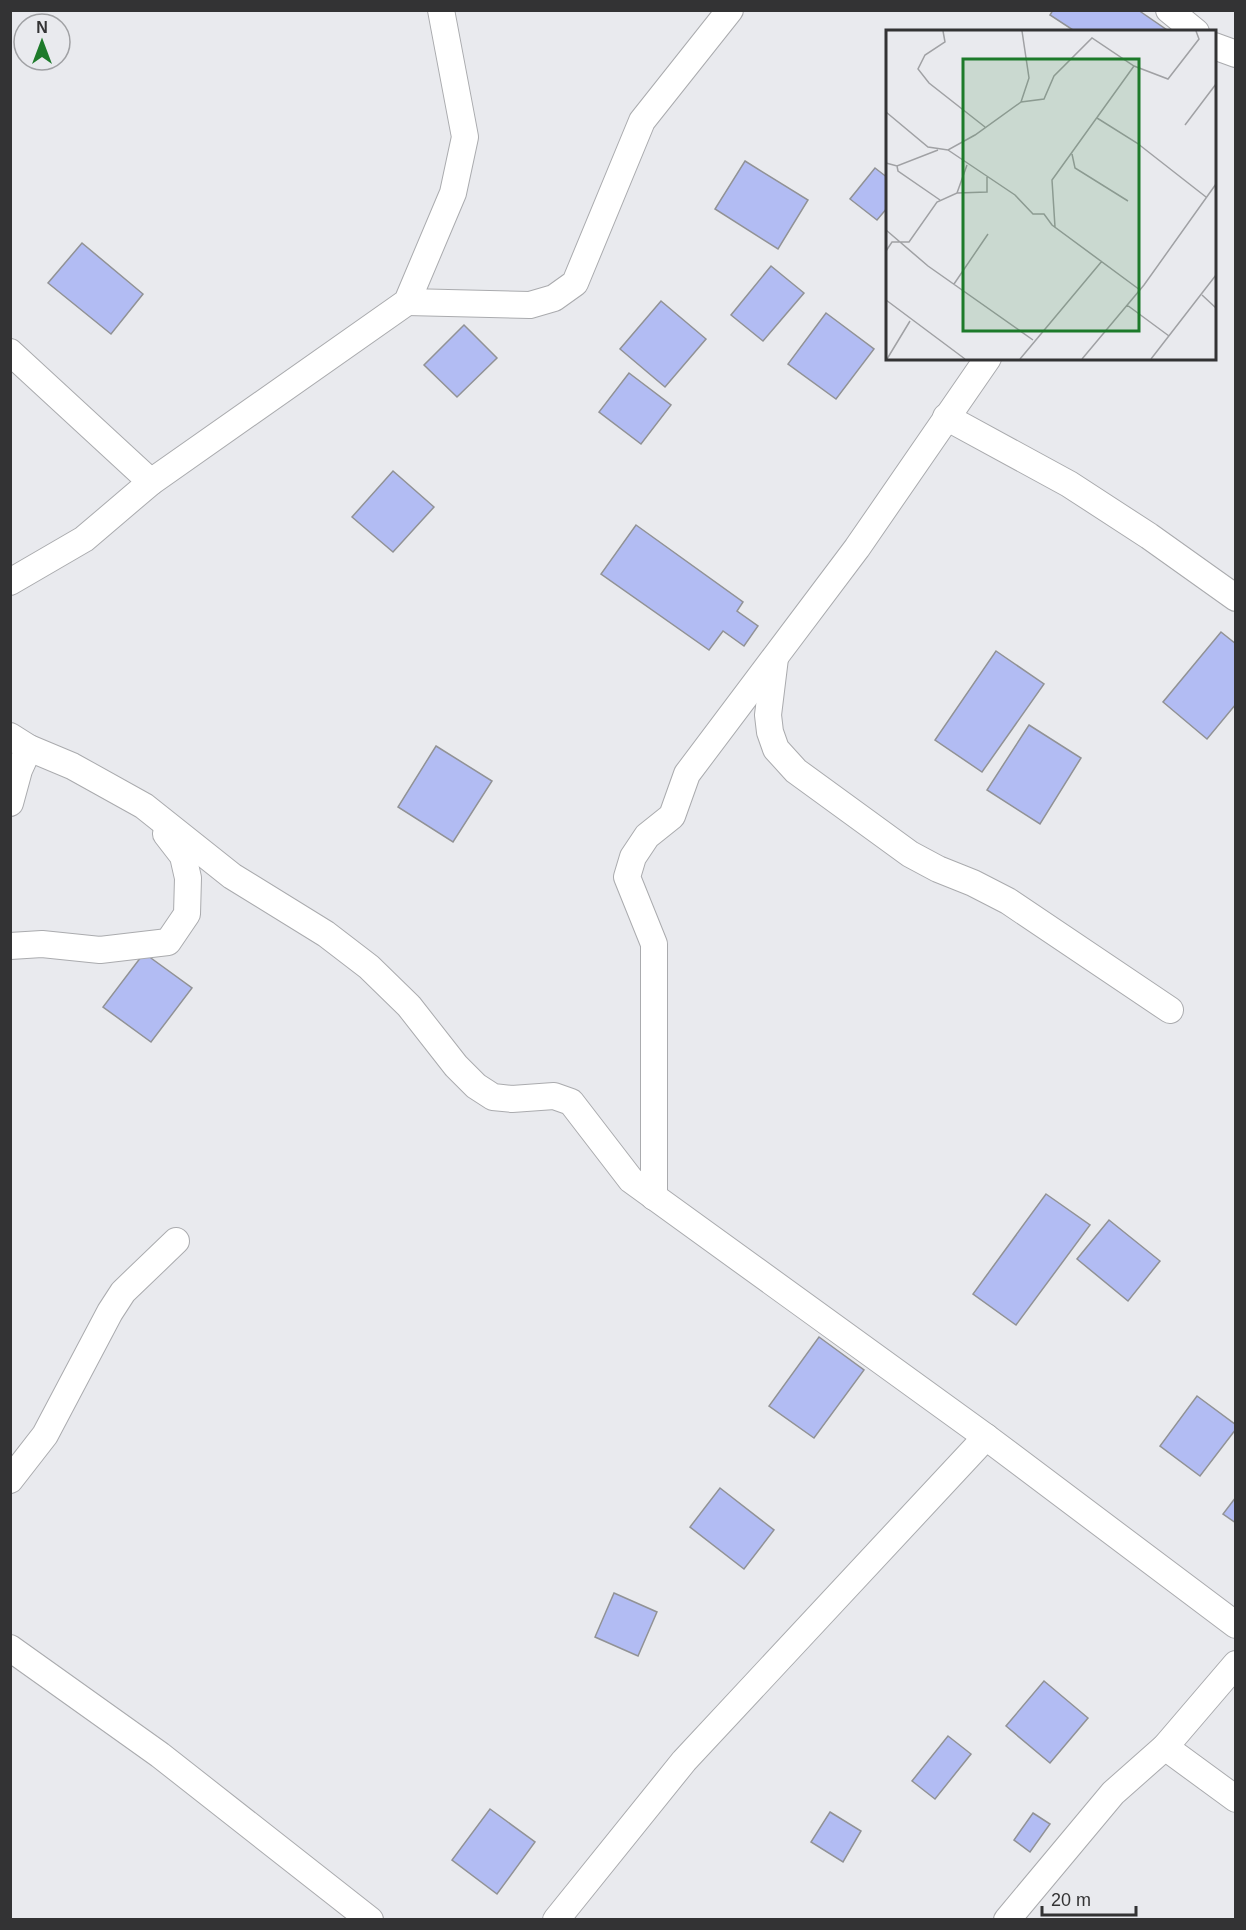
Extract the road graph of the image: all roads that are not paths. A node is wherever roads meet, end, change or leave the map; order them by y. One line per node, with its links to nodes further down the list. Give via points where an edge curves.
1 (441, 10): 7 (street, via 465,137 453,193)
2 (730, 10): 7 (street, via 642,121 575,283 554,298 530,305)
3 (1169, 10): 4 (street)
4 (1194, 30)
5 (1216, 46): 6 (street)
6 (1236, 54)
7 (407, 302): 11 (street)
8 (10, 352): 11 (street)
9 (987, 360): 10 (street)
10 (946, 417): 13 (street, via 1069,484); 14 (street, via 857,548)
11 (152, 482): 12 (street, via 84,539)
12 (10, 582)
13 (1236, 598)
14 (775, 658): 19 (street, via 768,715 770,732 776,749 796,771 910,854 1008,901); 20 (street, via 687,774 672,816 647,836 633,857 627,878 654,944)
15 (20, 742): 16 (street, via 19,770); 17 (street)
16 (10, 803)
17 (144, 806): 18 (street, via 183,856 188,878 187,914 168,942 100,950 42,944); 20 (street, via 232,876 326,934 369,967 409,1006 476,1086 493,1097 554,1096 571,1102 631,1180)
18 (10, 946)
19 (1170, 1010)
20 (654, 1197): 22 (street)
21 (176, 1241): 23 (street, via 123,1292 45,1435)
22 (986, 1437): 24 (street); 30 (street, via 684,1761)
23 (10, 1480)
24 (1236, 1625)
25 (10, 1648): 29 (street, via 160,1755)
26 (1236, 1664): 27 (street)
27 (1165, 1747): 28 (street); 31 (street, via 1113,1793)
28 (1236, 1799)
29 (370, 1920)
30 (556, 1920)
31 (1007, 1920)

